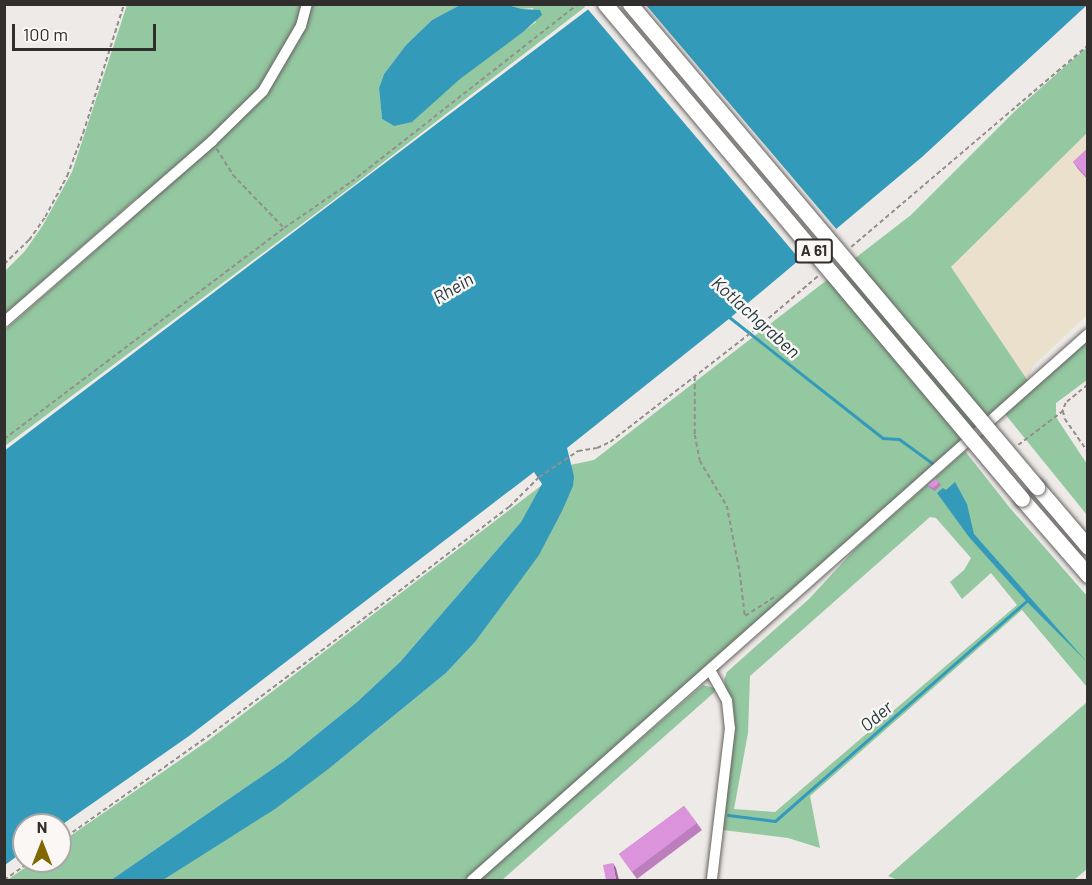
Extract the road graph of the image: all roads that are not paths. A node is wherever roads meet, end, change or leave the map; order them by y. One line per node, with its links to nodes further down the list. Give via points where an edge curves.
1 (307, 4): 4 (street, via 301,26 262,91 212,141)
2 (605, 4): 7 (highway, A 61, bridge)
3 (630, 4): 6 (highway, A 61, bridge)
4 (4, 322)
5 (1088, 334): 8 (street)
6 (1088, 547)
7 (1088, 575)
8 (710, 670): 9 (street); 10 (street, via 727,701 730,728)
9 (472, 880)
10 (712, 880)

